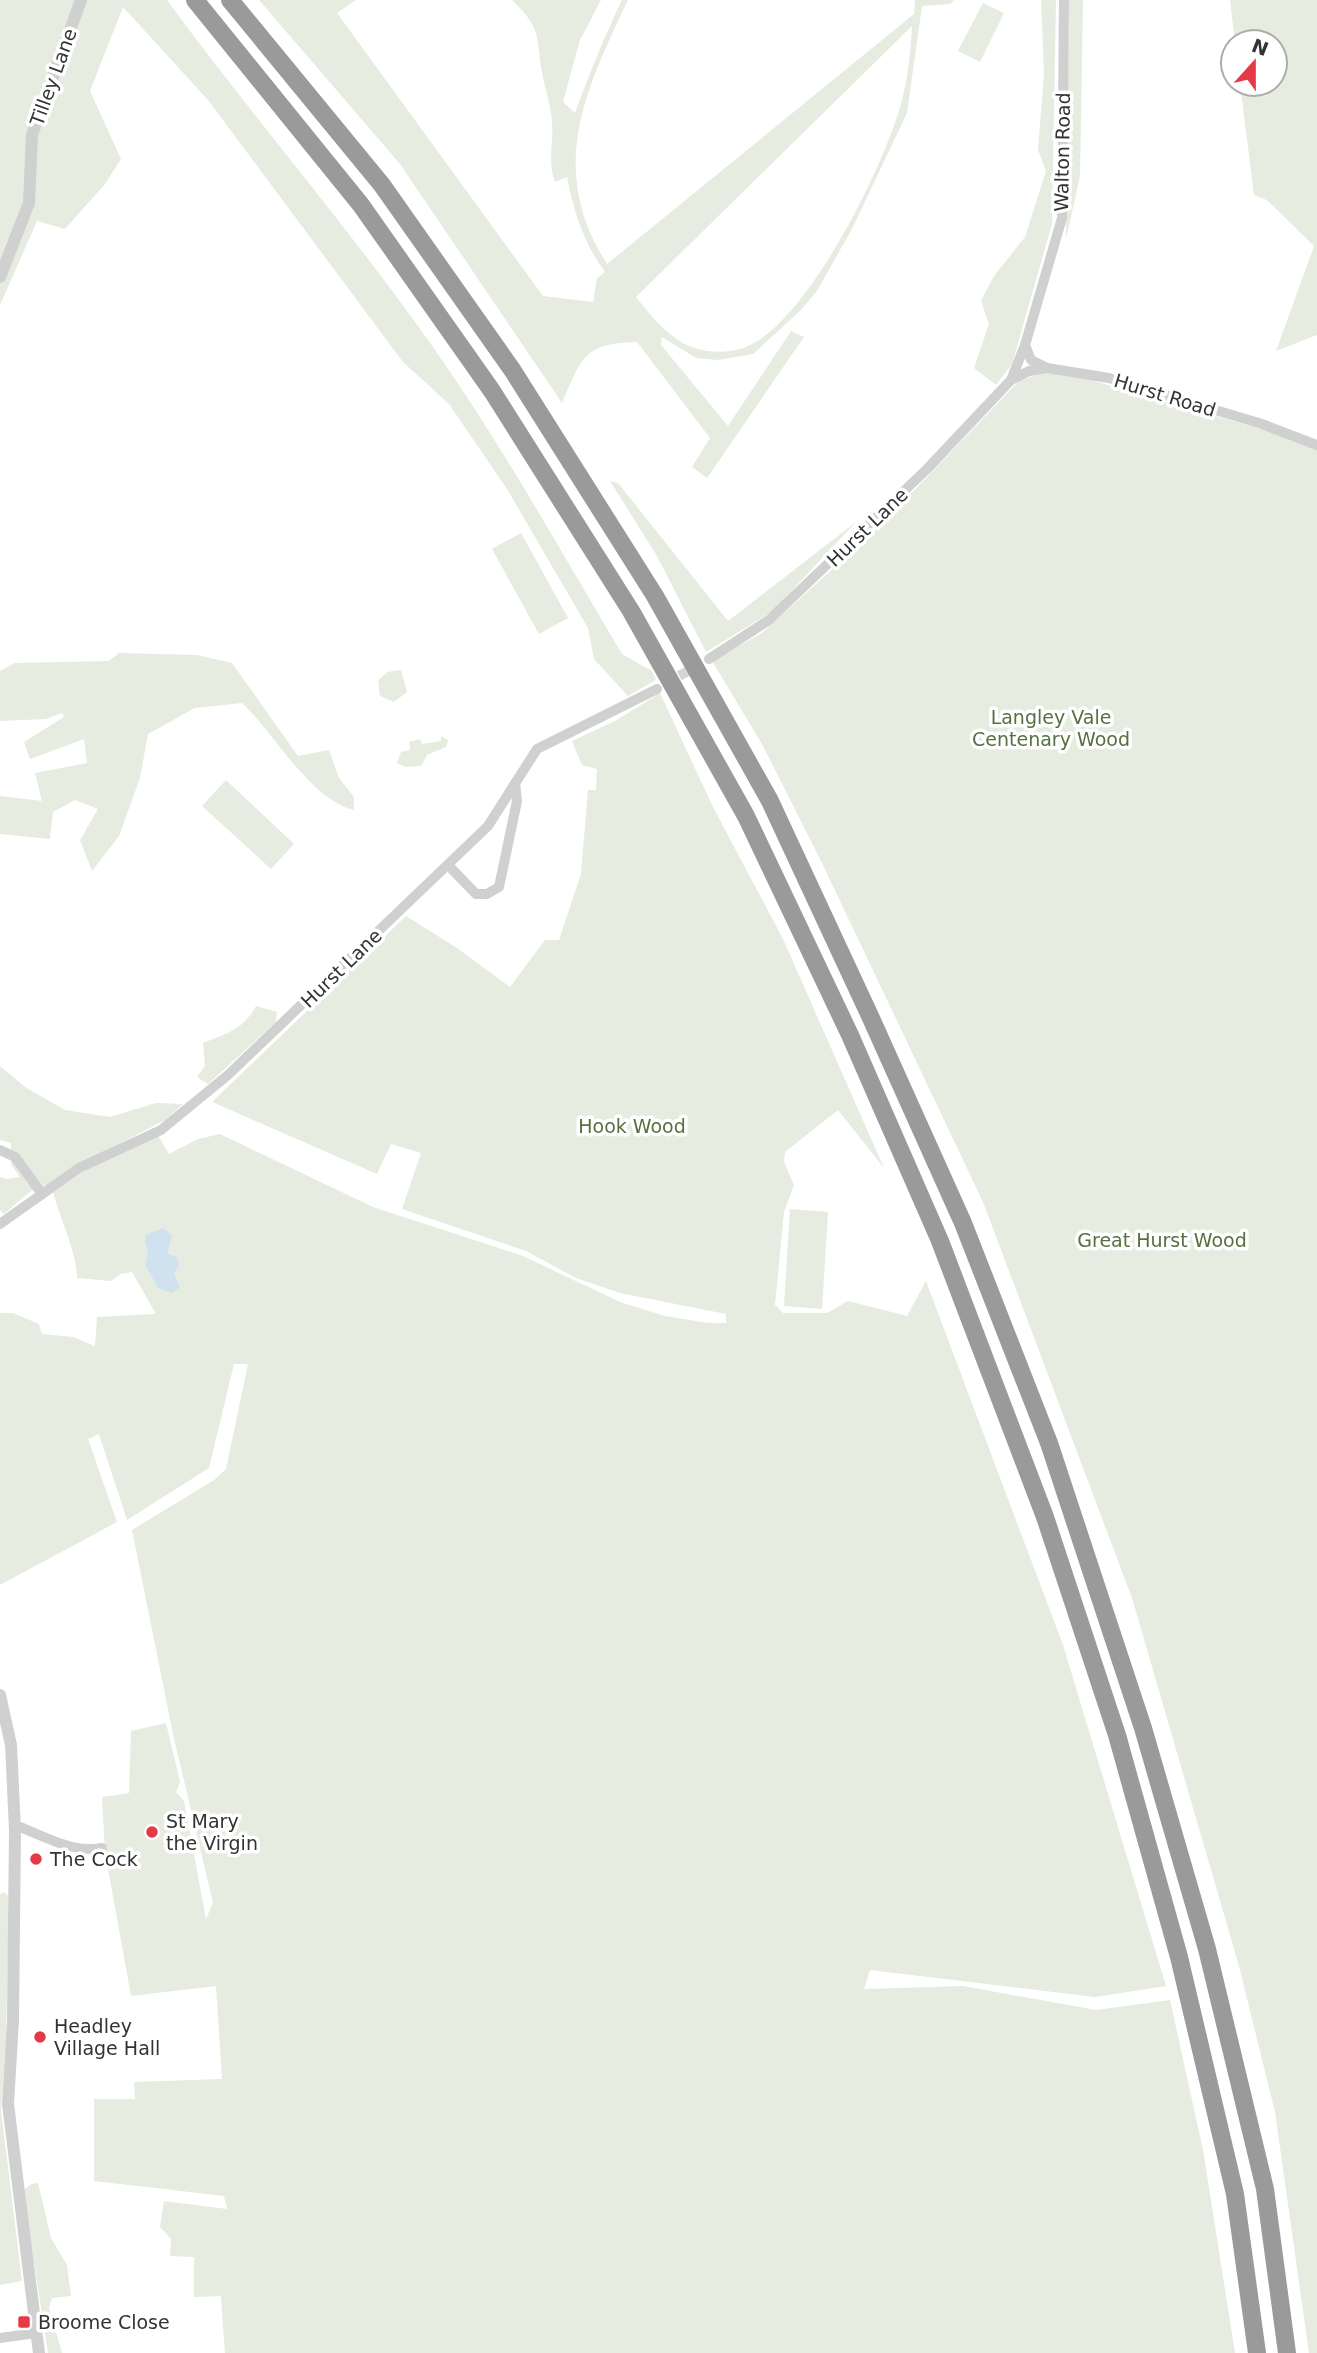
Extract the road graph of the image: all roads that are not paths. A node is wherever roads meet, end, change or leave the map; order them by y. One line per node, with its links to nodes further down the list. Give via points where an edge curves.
1 (81, 0): 5 (street, Tilley Lane, via 32,135 29,202)
2 (195, 0): 23 (highway, via 362,205 522,437 632,611 727,782 850,1035 940,1241 1045,1517 1117,1735 1179,1957 1235,2194)
3 (230, 0): 24 (highway, via 389,196 513,371 647,584 770,801 963,1223 1049,1443 1143,1728 1213,1974 1265,2189)
4 (1064, 0): 6 (street, Walton Road, via 1062,218)
5 (0, 276)
6 (1025, 345): 7 (street, via 1031,360); 8 (street, Walton Road)
7 (1047, 368): 8 (street, Hurst Road); 9 (street, Hurst Road, via 1133,384)
8 (1012, 380): 10 (street, Hurst Lane, via 769,621)
9 (1317, 445)
10 (709, 660)
11 (657, 689): 12 (street, Hurst Lane, via 537,749)
12 (515, 783): 13 (street, Hurst Lane, via 488,826); 13 (street, via 517,801 499,887 476,894)
13 (449, 866): 15 (street, Hurst Lane, via 228,1075 161,1130 79,1168)
14 (0, 1150): 15 (street, via 15,1157)
15 (42, 1194): 16 (street, Hurst Lane)
16 (0, 1224)
17 (0, 1695): 18 (street, via 11,1745)
18 (15, 1825): 19 (street, via 89,1851); 20 (street, via 8,2104)
19 (102, 1848)
20 (36, 2333): 21 (street); 22 (street)
21 (0, 2338)
22 (39, 2353)
23 (1257, 2353)
24 (1287, 2353)

